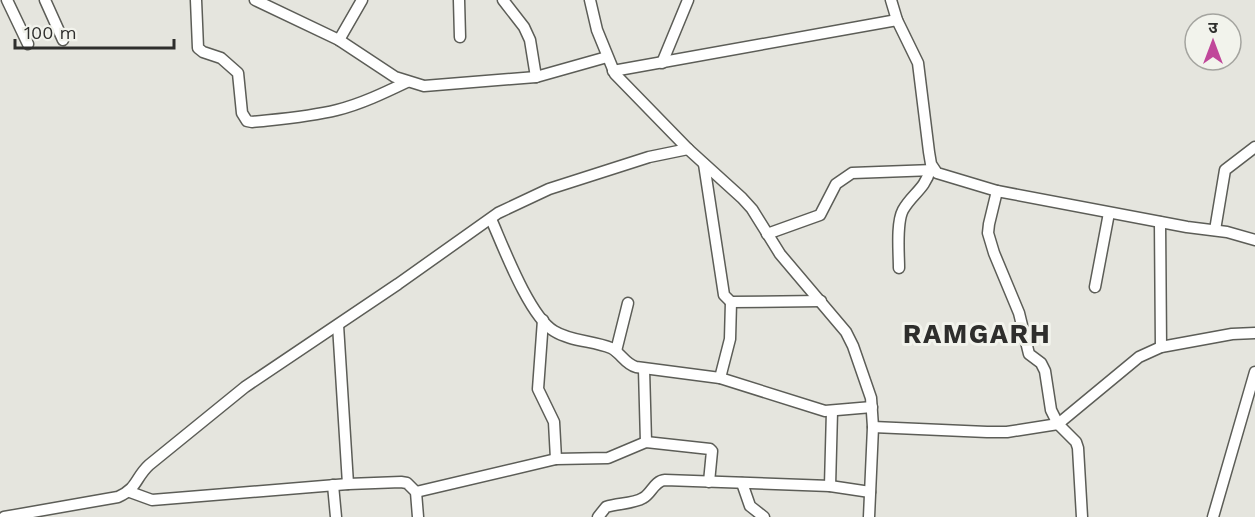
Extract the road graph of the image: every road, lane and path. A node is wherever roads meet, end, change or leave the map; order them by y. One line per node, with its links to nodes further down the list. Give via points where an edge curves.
1 (7, 0): 15 (street)
2 (45, 0): 13 (street)
3 (196, 0): 20 (street, via 198,48 221,58 238,73 242,113 247,121 339,110)
4 (255, 0): 14 (street)
5 (362, 0): 14 (street)
6 (459, 0): 12 (street)
7 (503, 0): 19 (street, via 530,40)
8 (590, 0): 16 (street)
9 (891, 0): 11 (street)
10 (683, 3): 17 (street)
11 (897, 20): 17 (street); 24 (street, via 918,63)
12 (460, 37)
13 (63, 40)
14 (339, 40): 20 (street)
15 (28, 44)
16 (607, 57): 18 (street); 19 (street)
17 (662, 63): 18 (street)
18 (614, 73): 21 (street)
19 (536, 77): 20 (street, via 439,86)
20 (407, 82)
21 (685, 146): 23 (street); 27 (street, via 549,189)
22 (1255, 147): 29 (street, via 1225,170)
23 (704, 164): 30 (street, via 752,209); 35 (street, via 722,288)
24 (932, 170): 25 (street); 30 (street, via 852,173 836,184 820,215); 32 (street, via 903,210)
25 (997, 191): 26 (street); 47 (street, via 988,233 1019,313 1029,354 1045,371)
26 (1110, 213): 28 (street); 33 (street)
27 (491, 219): 37 (street, via 518,282); 38 (street)
28 (1160, 222): 29 (street); 40 (street)
29 (1215, 230): 31 (street)
30 (767, 234): 34 (street)
31 (1255, 240)
32 (899, 268)
33 (1095, 286)
34 (821, 301): 35 (street); 45 (street, via 853,346)
35 (731, 302): 44 (street, via 730,339)
36 (628, 303): 41 (street)
37 (543, 320): 41 (street, via 556,333); 50 (street, via 538,389 554,422)
38 (338, 325): 53 (street); 56 (street, via 245,387 143,471)
39 (1255, 333): 40 (street)
40 (1161, 347): 47 (street, via 1139,357)
41 (616, 351): 42 (street, via 627,364)
42 (644, 369): 44 (street); 49 (street)
43 (1255, 372): 67 (street)
44 (720, 378): 46 (street)
45 (872, 407): 46 (street); 48 (street)
46 (832, 411): 55 (street)
47 (1058, 424): 48 (street, via 1007,432); 66 (street, via 1078,448)
48 (873, 427): 58 (street)
49 (646, 442): 50 (street, via 608,458); 51 (street, via 710,449)
50 (556, 459): 57 (street)
51 (709, 482): 52 (street); 63 (street, via 660,481 640,500 606,507)
52 (742, 483): 55 (street); 64 (street, via 750,506)
53 (348, 484): 54 (street); 57 (street, via 401,482)
54 (333, 485): 56 (street, via 152,500); 61 (street)
55 (830, 486): 58 (street)
56 (130, 492): 59 (street)
57 (416, 492): 62 (street)
58 (870, 492): 65 (street)
59 (27, 515): 60 (street)
60 (4, 517)
61 (336, 517)
62 (418, 517)
63 (598, 517)
64 (764, 517)
65 (869, 517)
66 (1083, 517)
67 (1213, 517)

